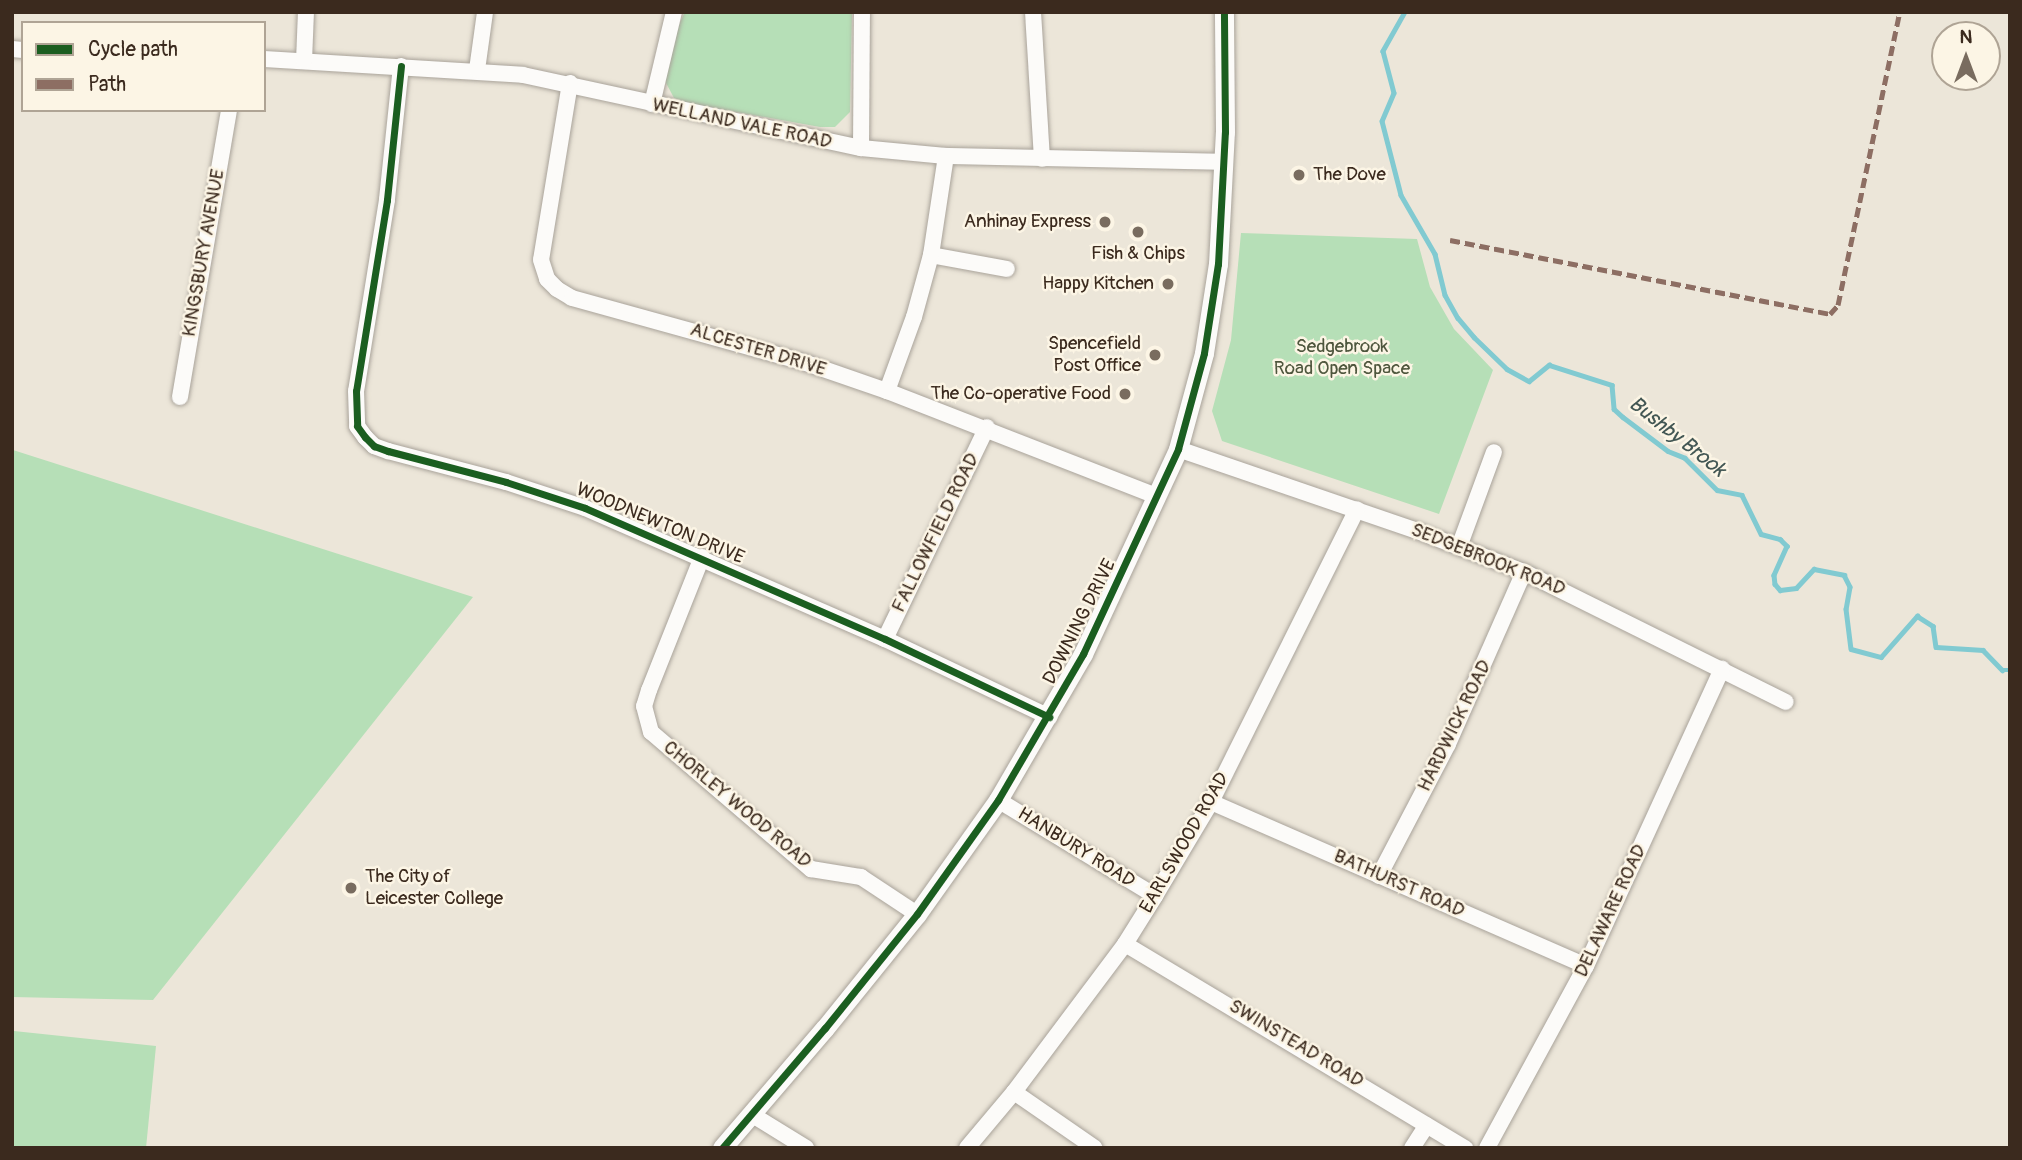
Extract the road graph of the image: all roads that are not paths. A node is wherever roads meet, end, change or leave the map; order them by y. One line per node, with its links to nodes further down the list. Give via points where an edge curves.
1 (306, 12): 8 (street)
2 (485, 12): 10 (street)
3 (674, 12): 12 (street)
4 (862, 12): 14 (street)
5 (1033, 12): 16 (street)
6 (1224, 12): 17 (street, DOWNING DRIVE)
7 (266, 59): 8 (street, WELLAND VALE ROAD)
8 (304, 61): 9 (street, WELLAND VALE ROAD)
9 (401, 66): 10 (street, WELLAND VALE ROAD); 28 (street, WOODNEWTON DRIVE, via 387,200 356,391 357,426 374,446 585,508)
10 (477, 70): 11 (street, WELLAND VALE ROAD)
11 (570, 83): 12 (street, WELLAND VALE ROAD); 20 (street, ALCESTER DRIVE, via 541,260 547,279 557,289 572,298 806,363)
12 (652, 104): 14 (street, WELLAND VALE ROAD)
13 (229, 112): 21 (street, KINGSBURY AVENUE)
14 (861, 148): 15 (street, WELLAND VALE ROAD)
15 (946, 156): 16 (street, WELLAND VALE ROAD); 18 (street)
16 (1042, 159): 17 (street, WELLAND VALE ROAD)
17 (1223, 162): 23 (street, DOWNING DRIVE, via 1212,309)
18 (931, 255): 19 (street); 20 (street)
19 (1007, 269)
20 (887, 391): 22 (street, ALCESTER DRIVE)
21 (180, 397)
22 (987, 427): 25 (street, ALCESTER DRIVE); 30 (street, FALLOWFIELD ROAD)
23 (1178, 449): 25 (street, DOWNING DRIVE); 26 (street, SEDGEBROOK ROAD)
24 (1494, 452): 27 (street)
25 (1157, 496): 33 (street, DOWNING DRIVE, via 1115,590)
26 (1357, 509): 27 (street, SEDGEBROOK ROAD); 35 (street, EARLSWOOD ROAD)
27 (1459, 547): 29 (street, SEDGEBROOK ROAD)
28 (702, 557): 30 (street, WOODNEWTON DRIVE); 38 (street, CHORLEY WOOD ROAD, via 644,706 651,732 811,869 861,877)
29 (1524, 572): 31 (street, SEDGEBROOK ROAD); 36 (street, HARDWICK ROAD, via 1448,744)
30 (885, 639): 33 (street, WOODNEWTON DRIVE)
31 (1722, 669): 32 (street, SEDGEBROOK ROAD); 40 (street, DELAWARE ROAD)
32 (1786, 702)
33 (1049, 717): 34 (street, DOWNING DRIVE)
34 (998, 800): 37 (street, HANBURY ROAD); 38 (street, DOWNING DRIVE)
35 (1211, 802): 36 (street, BATHURST ROAD); 37 (street, EARLSWOOD ROAD)
36 (1379, 876): 40 (street, BATHURST ROAD)
37 (1155, 897): 39 (street, EARLSWOOD ROAD)
38 (917, 914): 42 (street, DOWNING DRIVE)
39 (1125, 944): 41 (street, EARLSWOOD ROAD); 43 (street, SWINSTEAD ROAD)
40 (1586, 966): 50 (street, DELAWARE ROAD)
41 (1014, 1092): 46 (street, EARLSWOOD ROAD); 47 (street)
42 (751, 1114): 44 (street, DOWNING DRIVE); 45 (street)
43 (1427, 1125): 48 (street); 49 (street, SWINSTEAD ROAD)
44 (722, 1148)
45 (806, 1148)
46 (967, 1148)
47 (1095, 1148)
48 (1412, 1148)
49 (1465, 1148)
50 (1487, 1148)

